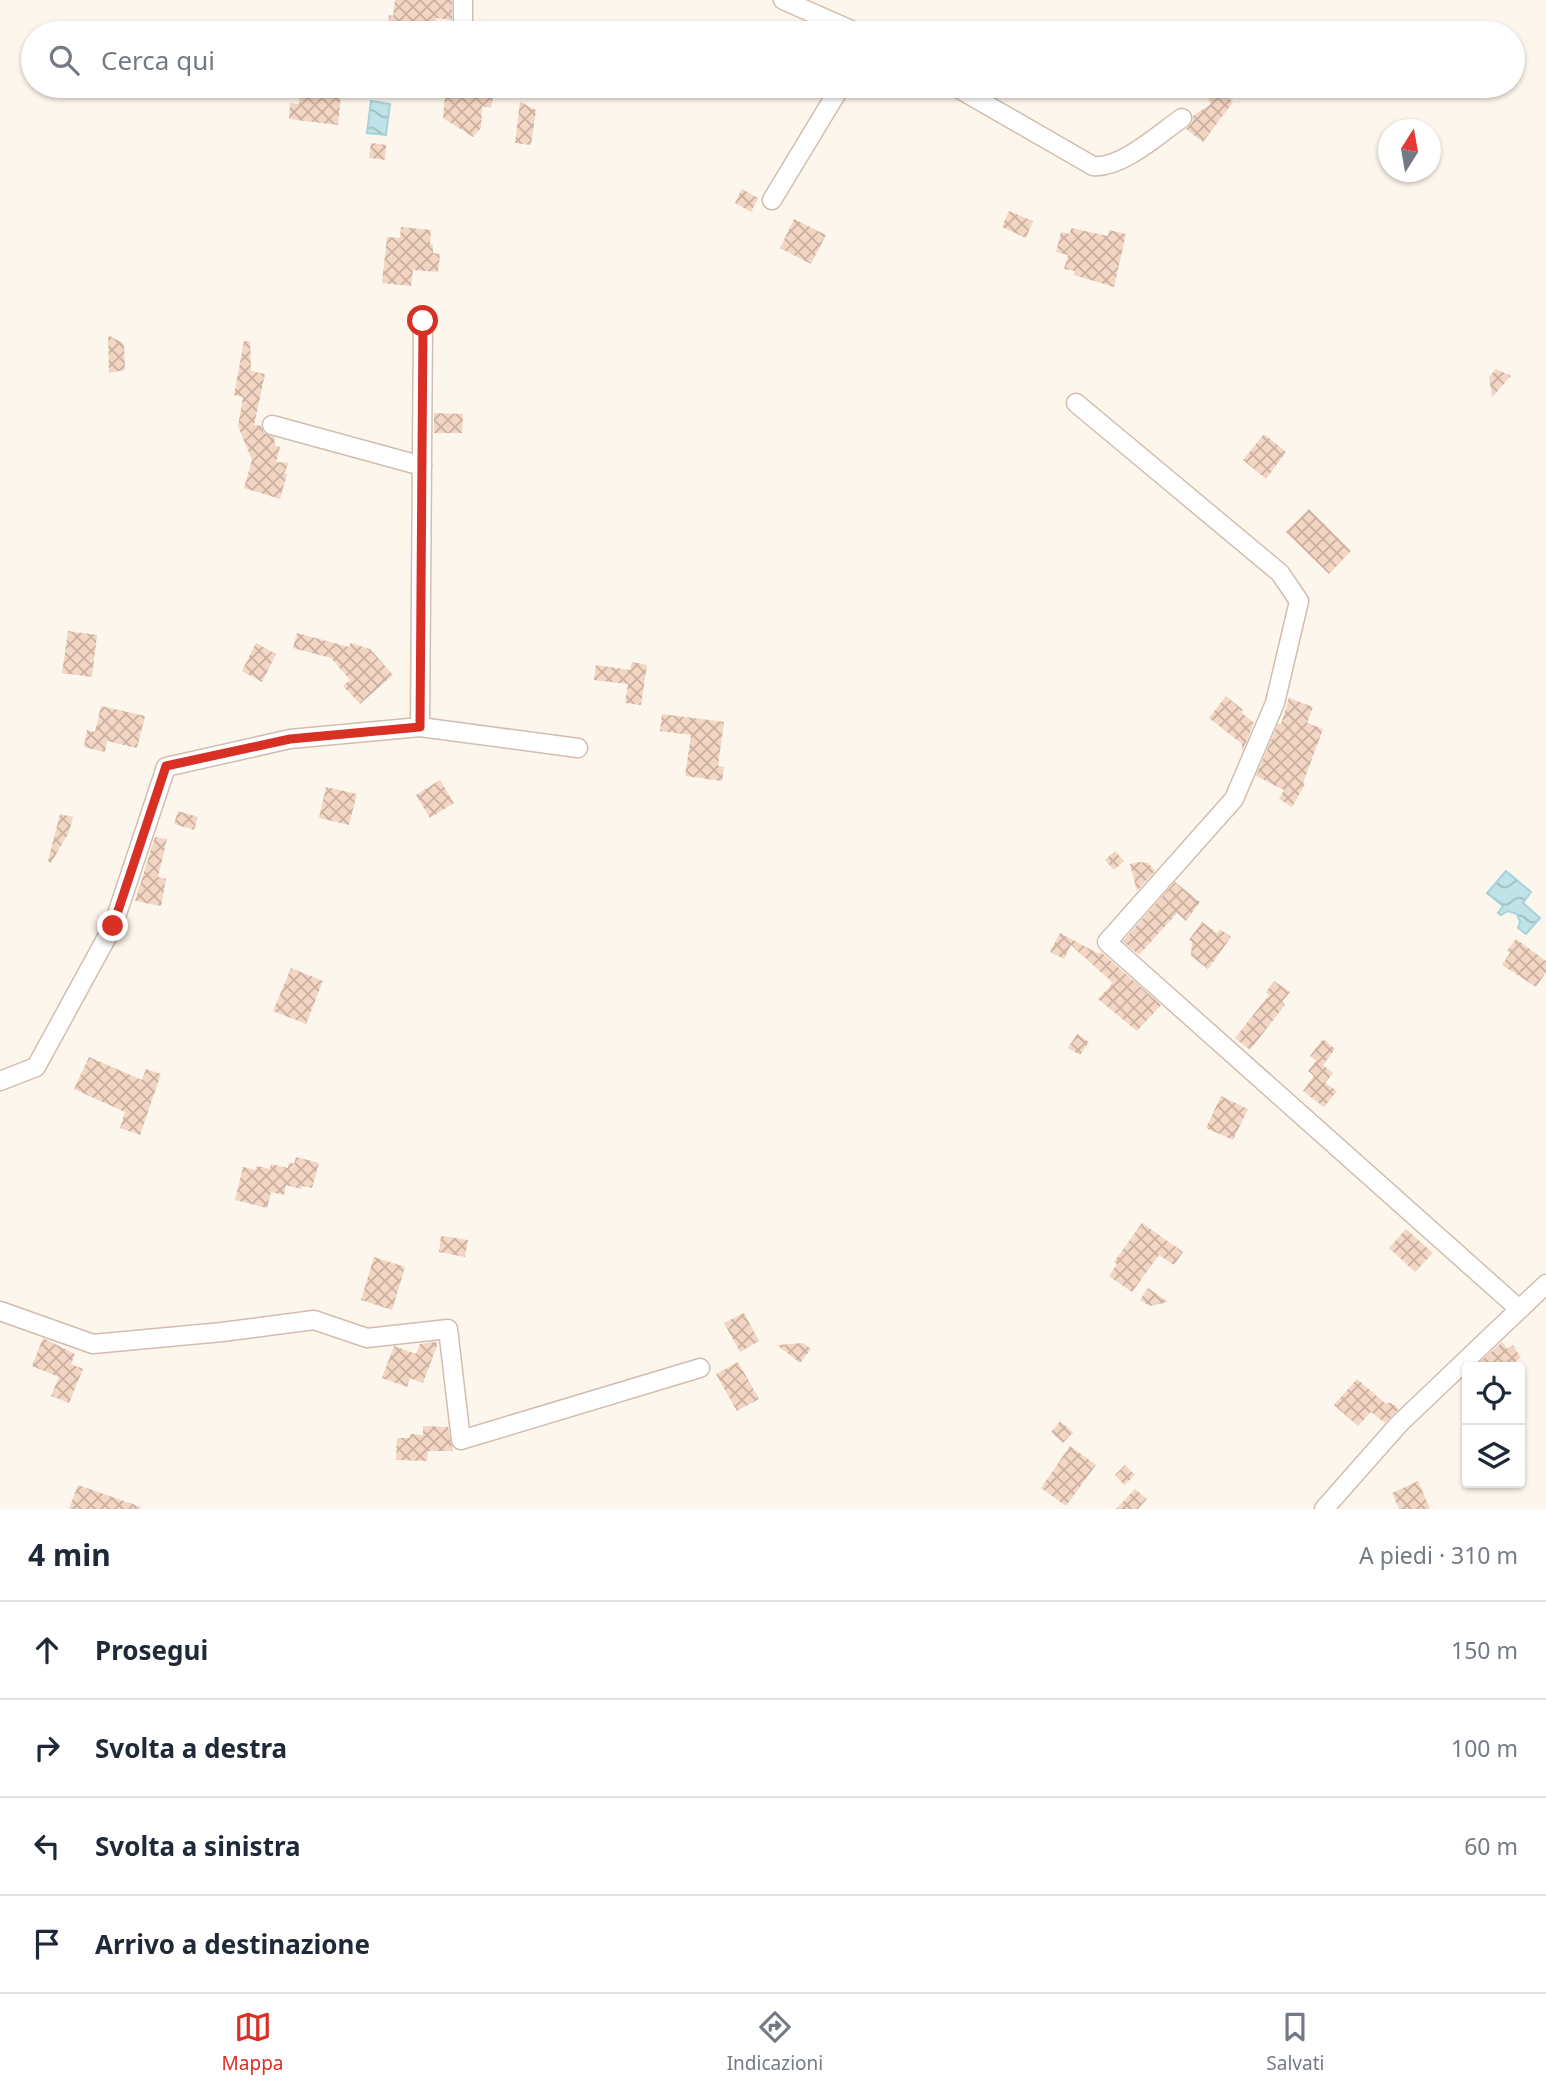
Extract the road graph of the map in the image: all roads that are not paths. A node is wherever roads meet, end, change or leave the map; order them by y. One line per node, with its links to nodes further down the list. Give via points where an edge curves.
1 (463, 0): 3 (street)
2 (783, 0): 4 (street)
3 (463, 21)
4 (831, 21)
5 (834, 98): 8 (street)
6 (975, 98): 7 (street, via 1093,166 1103,167)
7 (1182, 118)
8 (772, 200)
9 (423, 321): 12 (street)
10 (1076, 403): 17 (street, via 1280,573 1299,601 1275,703 1234,799 1107,942)
11 (272, 425): 12 (street)
12 (422, 466): 13 (street)
13 (420, 727): 14 (street); 15 (street, via 290,739 166,766 113,926 36,1066)
14 (578, 748)
15 (0, 1081)
16 (1546, 1284): 17 (street)
17 (1518, 1308): 20 (street, via 1399,1424)
18 (0, 1311): 19 (street, via 93,1344 314,1320 367,1338 448,1329 461,1440)
19 (700, 1368)
20 (1324, 1509)

